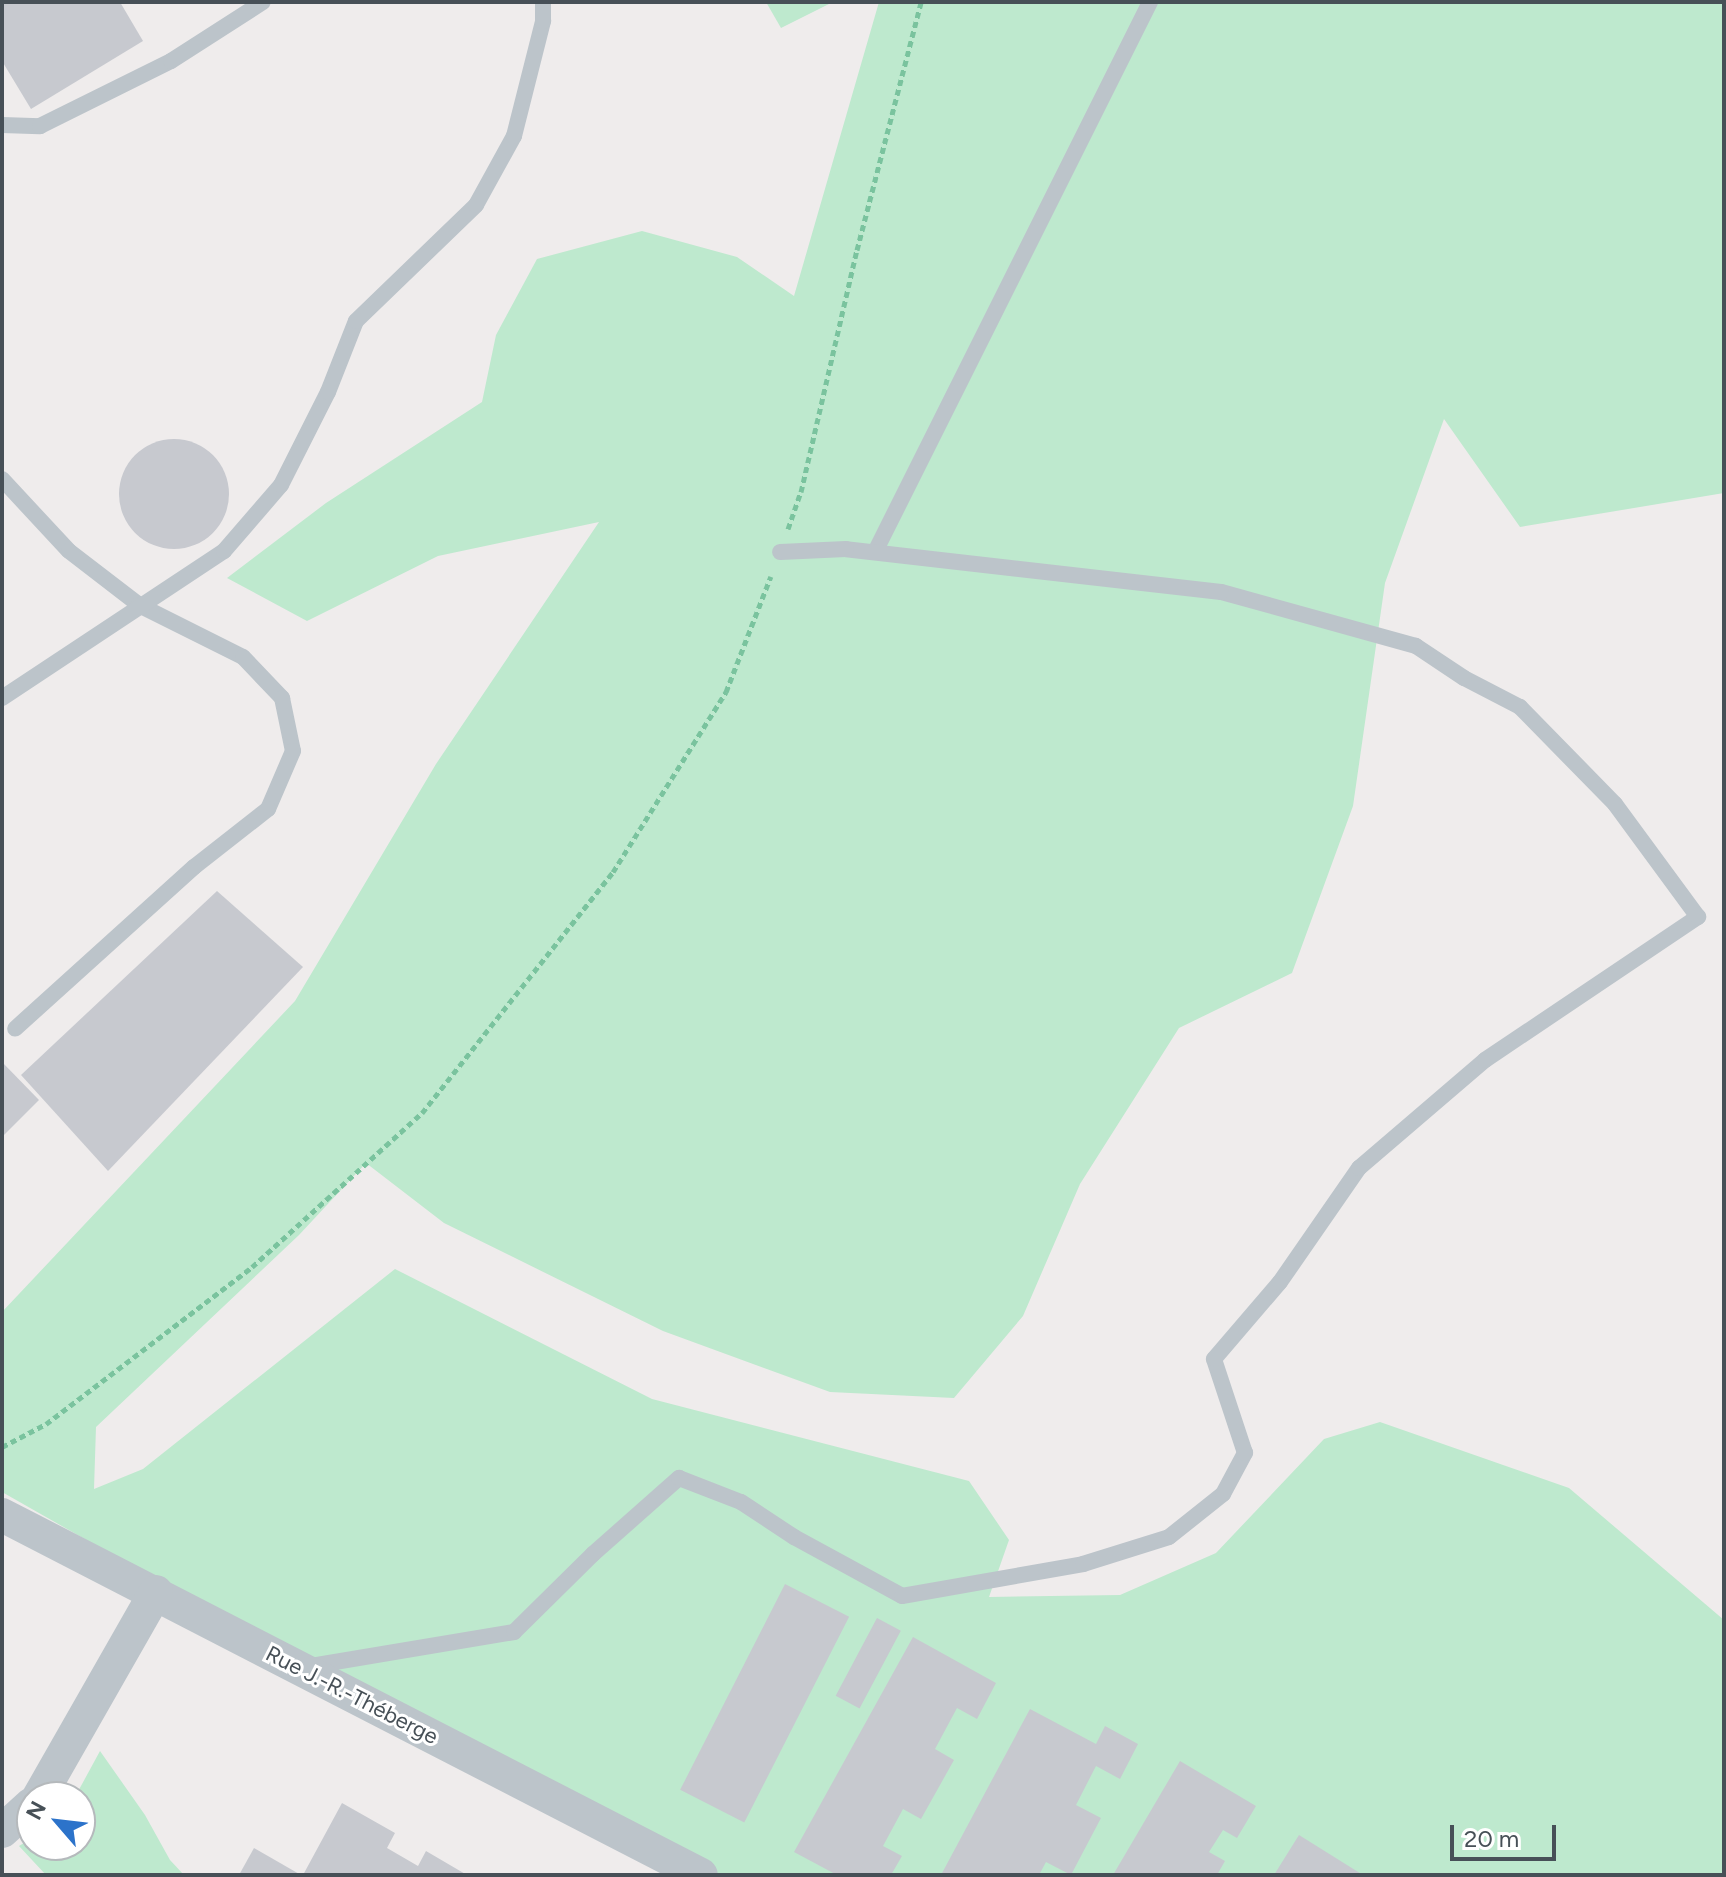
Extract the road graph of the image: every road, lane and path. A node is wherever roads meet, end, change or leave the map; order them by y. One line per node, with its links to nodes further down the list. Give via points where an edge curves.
1 (263, 2): 5 (lane, via 171,61 40,126)
2 (543, 2): 9 (lane, via 543,21 514,136 476,205 356,321 328,392 281,485 224,551)
3 (921, 2): 7 (path, via 801,492)
4 (1150, 2): 8 (lane)
5 (2, 125)
6 (2, 479): 9 (lane, via 69,551)
7 (780, 552): 8 (lane); 12 (path, via 726,692 613,872 422,1113 252,1267 46,1424)
8 (875, 552): 15 (lane, via 1221,592 1416,646 1520,707 1615,804 1698,917 1485,1060 1359,1168 1280,1282 1214,1359 1245,1453 1223,1494 1169,1537 1083,1564 902,1596 741,1502 679,1478 514,1632)
9 (139, 605): 10 (lane); 11 (lane, via 243,657 282,698 293,751 268,809 194,867)
10 (2, 698)
11 (15, 1029)
12 (2, 1447)
13 (2, 1515): 14 (street, Rue J.-R.-Théberge)
14 (156, 1592): 15 (street, Rue J.-R.-Théberge); 16 (street)
15 (299, 1668): 17 (street, Rue J.-R.-Théberge)
16 (48, 1781)
17 (701, 1875)

